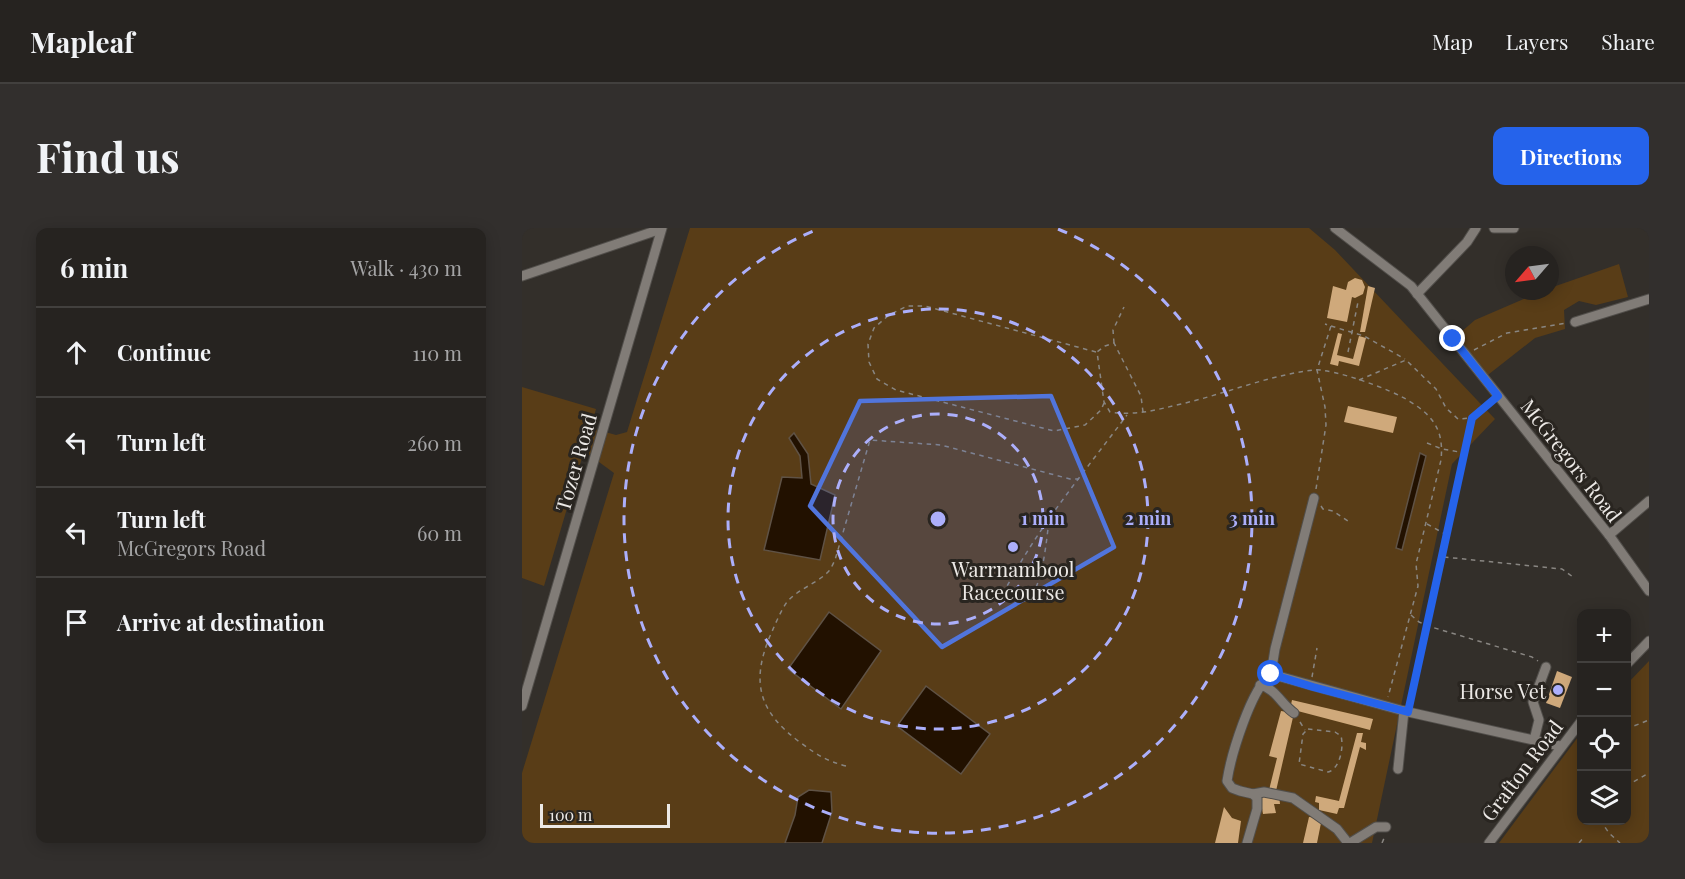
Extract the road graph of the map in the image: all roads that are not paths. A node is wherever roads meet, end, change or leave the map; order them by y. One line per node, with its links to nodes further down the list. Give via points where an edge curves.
1 (1335, 228): 7 (street, McGregors Road)
2 (1476, 228): 7 (street)
3 (1494, 228): 4 (street)
4 (1514, 228)
5 (661, 229): 6 (street); 19 (street, Tozer Road)
6 (522, 276)
7 (1417, 294): 12 (street, McGregors Road)
8 (1649, 298): 9 (street)
9 (1575, 322)
10 (1314, 498): 17 (street)
11 (1649, 501): 12 (street)
12 (1609, 535): 13 (street, McGregors Road)
13 (1649, 591)
14 (1649, 640): 15 (street)
15 (1628, 663)
16 (1546, 667): 23 (street, via 1533,702 1539,720)
17 (1271, 674): 18 (street); 20 (street)
18 (1260, 685): 21 (street, via 1268,686); 26 (street, via 1247,713 1227,781 1232,788)
19 (522, 706)
20 (1406, 711): 23 (street); 25 (street)
21 (1294, 713)
22 (1577, 725): 24 (street, Grafton Road)
23 (1534, 740): 24 (street)
24 (1560, 746): 30 (street, Grafton Road)
25 (1398, 769)
26 (1253, 794): 28 (street, via 1257,809); 29 (street, via 1264,792 1293,798 1337,829)
27 (1386, 827): 29 (street, via 1376,826)
28 (1247, 843)
29 (1349, 843)
30 (1489, 843)

